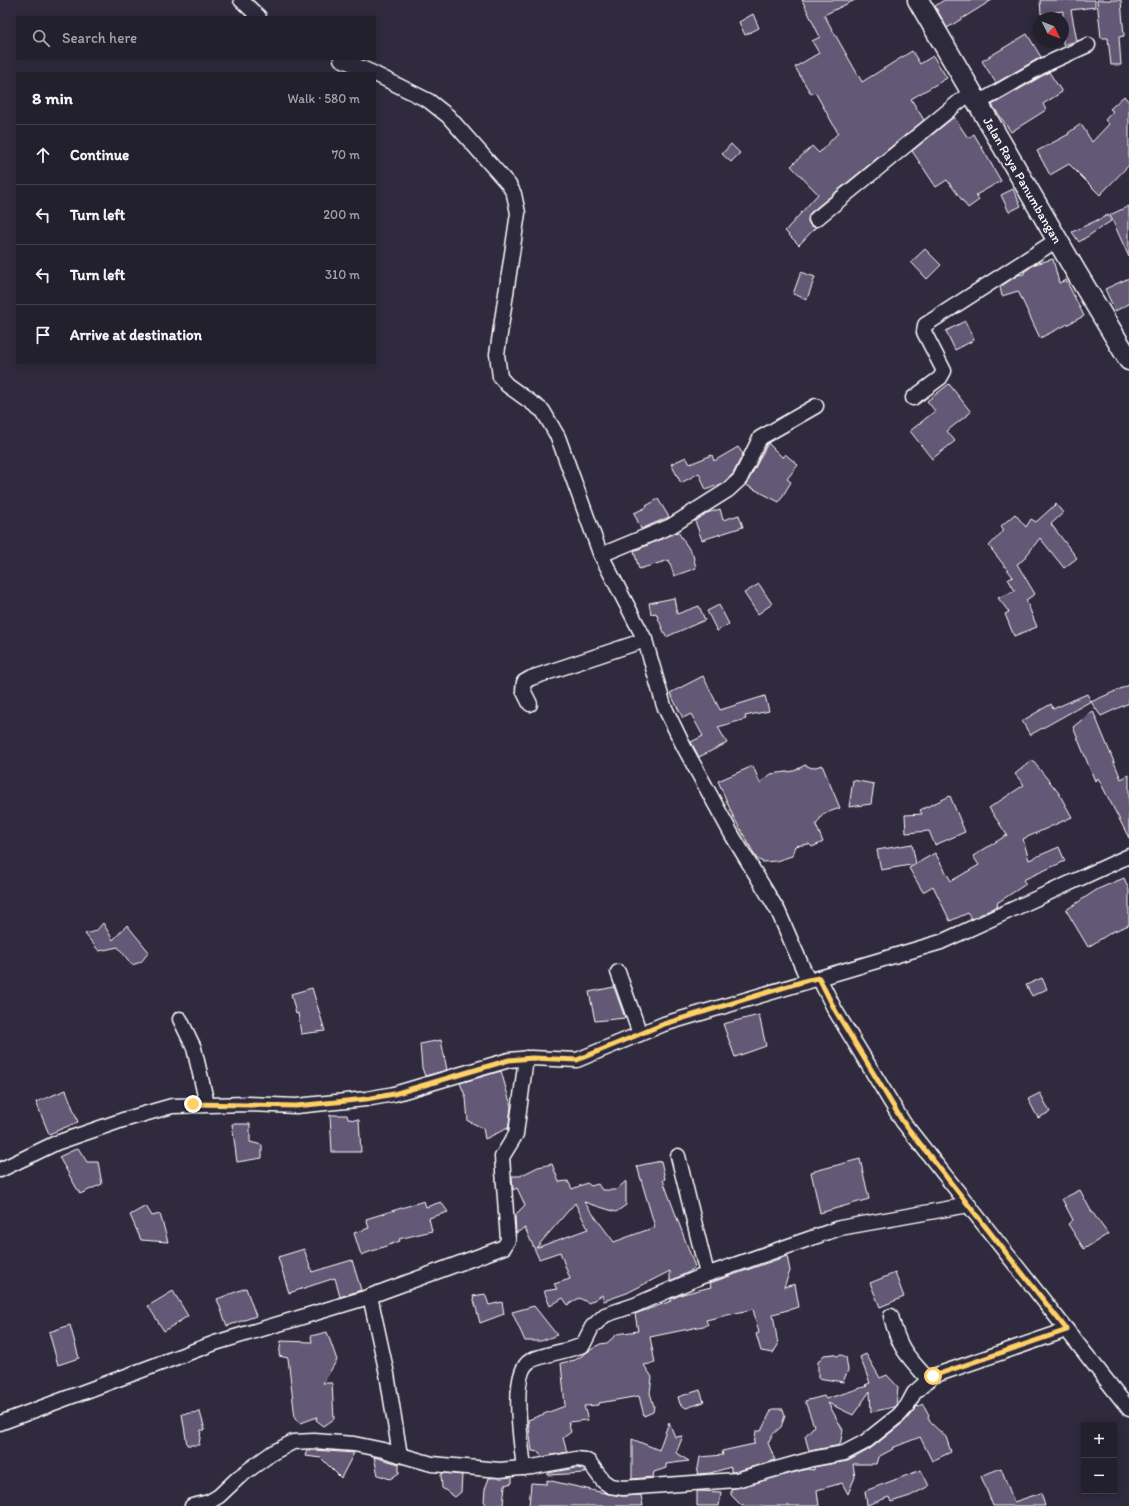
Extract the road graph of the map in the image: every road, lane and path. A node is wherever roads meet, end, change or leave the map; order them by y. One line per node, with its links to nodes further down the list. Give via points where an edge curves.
1 (241, 0): 3 (street)
2 (918, 0): 8 (main road, Jalan Raya Panumbangan)
3 (258, 16)
4 (1088, 45): 8 (street)
5 (342, 60): 6 (street)
6 (369, 72)
7 (376, 75): 14 (street, via 438,107 503,177 514,194 518,213 497,354 498,371 507,385 543,411 558,437)
8 (974, 98): 9 (street); 10 (main road, Jalan Raya Panumbangan)
9 (816, 219)
10 (1057, 240): 11 (main road, Jalan Raya Panumbangan); 12 (street, via 928,322 924,332 944,371 940,378)
11 (1129, 360)
12 (913, 398)
13 (816, 406): 14 (street, via 760,438 740,479 728,490 672,526)
14 (601, 555): 15 (street)
15 (645, 640): 16 (street, via 531,678 524,682 523,690); 19 (street, via 664,706 684,747 732,835 778,911)
16 (530, 704)
17 (1129, 856): 19 (street, via 940,942)
18 (618, 972): 21 (street)
19 (813, 979): 21 (street, via 664,1024); 26 (street, via 835,1010 903,1122)
20 (180, 1019): 23 (street, via 194,1048)
21 (640, 1034): 22 (street, via 577,1060)
22 (526, 1058): 23 (street, via 509,1060 400,1092 366,1099 296,1106); 28 (street, via 516,1134 502,1158 507,1244 500,1249)
23 (207, 1104): 25 (street, via 172,1106 123,1120 56,1142)
24 (678, 1156): 27 (street)
25 (0, 1170)
26 (969, 1205): 27 (street, via 840,1228); 30 (street)
27 (707, 1274): 35 (street, via 606,1315 592,1327 582,1345 536,1359 524,1366 517,1413)
28 (370, 1296): 33 (street, via 215,1343); 34 (street, via 387,1374)
29 (891, 1316): 31 (street, via 898,1343)
30 (1067, 1330): 31 (street, via 939,1374); 32 (street)
31 (929, 1380): 35 (street, via 914,1392 899,1415 865,1442 844,1453 736,1480 623,1488 610,1486 603,1481 585,1460 576,1459)
32 (1129, 1409)
33 (0, 1423)
34 (400, 1455): 35 (street, via 432,1464 500,1470); 36 (street, via 354,1444 293,1442 250,1469 220,1496)
35 (524, 1468)
36 (192, 1506)

